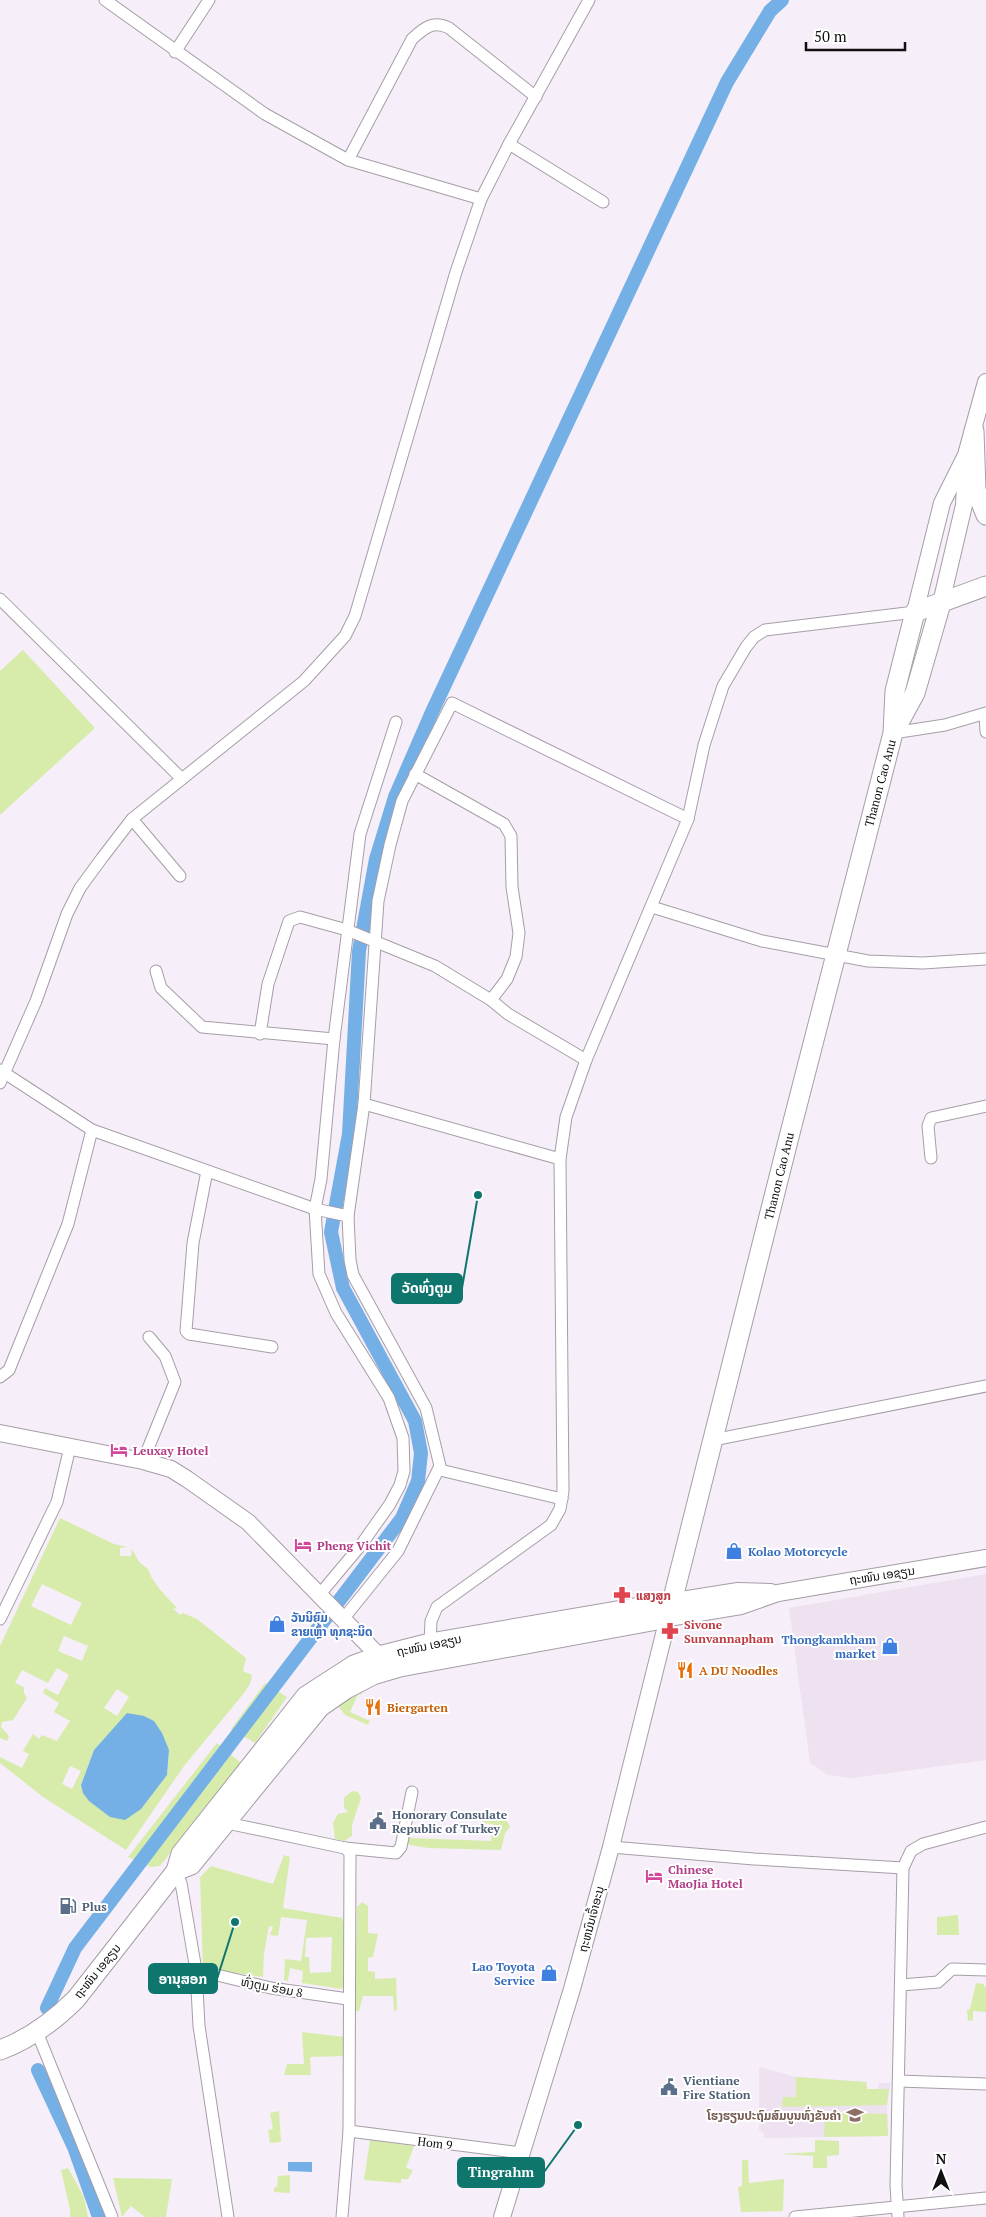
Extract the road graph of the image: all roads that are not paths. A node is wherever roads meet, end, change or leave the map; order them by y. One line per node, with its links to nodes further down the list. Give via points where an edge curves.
1 (105, 0): 4 (street)
2 (209, 0): 4 (street)
3 (589, 0): 5 (street)
4 (175, 52): 7 (street, via 265,114)
5 (536, 97): 6 (street); 7 (street, via 449,28 433,24 424,27 412,39)
6 (509, 144): 8 (street); 9 (street)
7 (348, 160): 8 (street)
8 (481, 199): 23 (street, via 456,272 355,616 345,636 332,654 297,687)
9 (603, 202)
10 (986, 382): 11 (street, Thanon Cao Anu)
11 (974, 431): 12 (street, Thanon Cao Anu); 13 (main road, via 976,490)
12 (966, 455): 16 (street, Thanon Cao Anu, via 964,505); 17 (street, Thanon Cao Anu, via 942,503)
13 (986, 515)
14 (986, 586): 16 (main road)
15 (0, 599): 23 (street)
16 (941, 603): 17 (main road); 21 (main road, Thanon Cao Anu, via 915,693)
17 (916, 612): 21 (main road, Thanon Cao Anu, via 895,691); 25 (street, via 771,628 754,637 723,686 704,745)
18 (985, 713): 20 (street); 21 (street, via 945,725)
19 (396, 722): 28 (street, via 360,834)
20 (986, 732)
21 (893, 733): 30 (main road, Thanon Cao Anu)
22 (415, 774): 25 (street, via 452,703); 29 (street, via 402,800 390,845); 33 (street, via 504,824 511,836 512,887 518,933 516,957 508,979)
23 (182, 779): 24 (street)
24 (132, 819): 26 (street); 37 (street, via 80,888)
25 (688, 819): 27 (street)
26 (180, 876)
27 (652, 907): 30 (street, via 762,941); 36 (street)
28 (350, 931): 29 (street); 34 (street, via 300,917 289,921 268,984); 35 (street)
29 (372, 940): 33 (street, via 435,966); 38 (street)
30 (836, 954): 31 (street, via 886,962); 51 (main road, Thanon Cao Anu)
31 (986, 959)
32 (156, 971): 34 (street, via 161,988 199,1026)
33 (491, 1000): 36 (street, via 508,1014)
34 (260, 1034): 35 (street)
35 (334, 1039): 44 (street)
36 (586, 1060): 42 (street, via 566,1117)
37 (2, 1076): 40 (street)
38 (364, 1104): 42 (street); 45 (street)
39 (986, 1106): 41 (street, via 931,1118 928,1126)
40 (92, 1130): 43 (street); 48 (street, via 68,1224 9,1370)
41 (931, 1158)
42 (560, 1159): 55 (street)
43 (208, 1171): 44 (street); 47 (street, via 193,1243 186,1331 188,1334)
44 (316, 1209): 45 (street); 58 (street, via 319,1274 336,1313 389,1398 398,1419 405,1452 400,1485 390,1504)
45 (348, 1216): 54 (street, via 353,1275 426,1408)
46 (149, 1337): 53 (street, via 165,1356 175,1382)
47 (272, 1347)
48 (0, 1378)
49 (986, 1386): 51 (street)
50 (0, 1433): 52 (street)
51 (713, 1440): 59 (main road, Thanon Cao Anu)
52 (70, 1447): 53 (street); 62 (street, via 57,1502)
53 (143, 1461): 58 (street, via 179,1474 248,1522)
54 (440, 1470): 55 (street); 60 (street, via 398,1551)
55 (562, 1499): 63 (street, via 551,1524 437,1607 431,1622)
56 (986, 1558): 57 (street, ຖະໜົນ ເອຊຽນ)
57 (778, 1592): 59 (street, ຖະໜົນ ເອຊຽນ, via 738,1591); 61 (street, ຖະໜົນ ເອຊຽນ, via 741,1606)
58 (322, 1596): 60 (street)
59 (674, 1601): 61 (main road, Thanon Cao Anu); 63 (main road, ຖະໜົນ ເອຊຽນ)
60 (342, 1616): 64 (street)
61 (668, 1618): 66 (main road, ຖະໜົນ ເອຊຽນ, via 436,1659 373,1675 320,1707); 68 (street, ຖະຫນົນເຈົ້າອະນຸ)
62 (0, 1619)
63 (430, 1643): 64 (main road, ຖະໜົນ ເອຊຽນ)
64 (379, 1656): 71 (main road, ຖະໜົນ ເອຊຽນ, via 354,1665 306,1696 181,1854)
65 (412, 1792): 69 (street, via 401,1847 396,1853)
66 (227, 1823): 69 (street); 71 (main road, ຖະໜົນ ເອຊຽນ, via 191,1864)
67 (986, 1828): 70 (street, via 923,1844 911,1852)
68 (611, 1847): 70 (street); 81 (street, ຖະຫນົນເຈົ້າອະນຸ)
69 (345, 1848): 75 (street, via 350,1854)
70 (903, 1868): 74 (street)
71 (176, 1871): 72 (street, via 181,1883); 76 (main road, ຖະໜົນ ເອຊຽນ, via 76,1999)
72 (196, 1970): 75 (street, ທົ່ງຕູມ ຮ່ອມ 8, via 270,1988); 85 (street, via 199,2026)
73 (986, 1970): 74 (street, via 952,1969 938,1982)
74 (901, 1985): 78 (street)
75 (348, 1999): 80 (street)
76 (37, 2032): 77 (main road, ຖະໜົນ ເອຊຽນ); 84 (street)
77 (0, 2050)
78 (899, 2081): 79 (street); 83 (street)
79 (986, 2084)
80 (349, 2131): 81 (street, Hom 9); 86 (street)
81 (522, 2153): 87 (street, ຖະຫນົນເຈົ້າອະນຸ)
82 (986, 2198): 83 (street)
83 (897, 2212): 88 (street)
84 (112, 2217)
85 (228, 2217)
86 (342, 2217)
87 (502, 2217)
88 (795, 2217)

